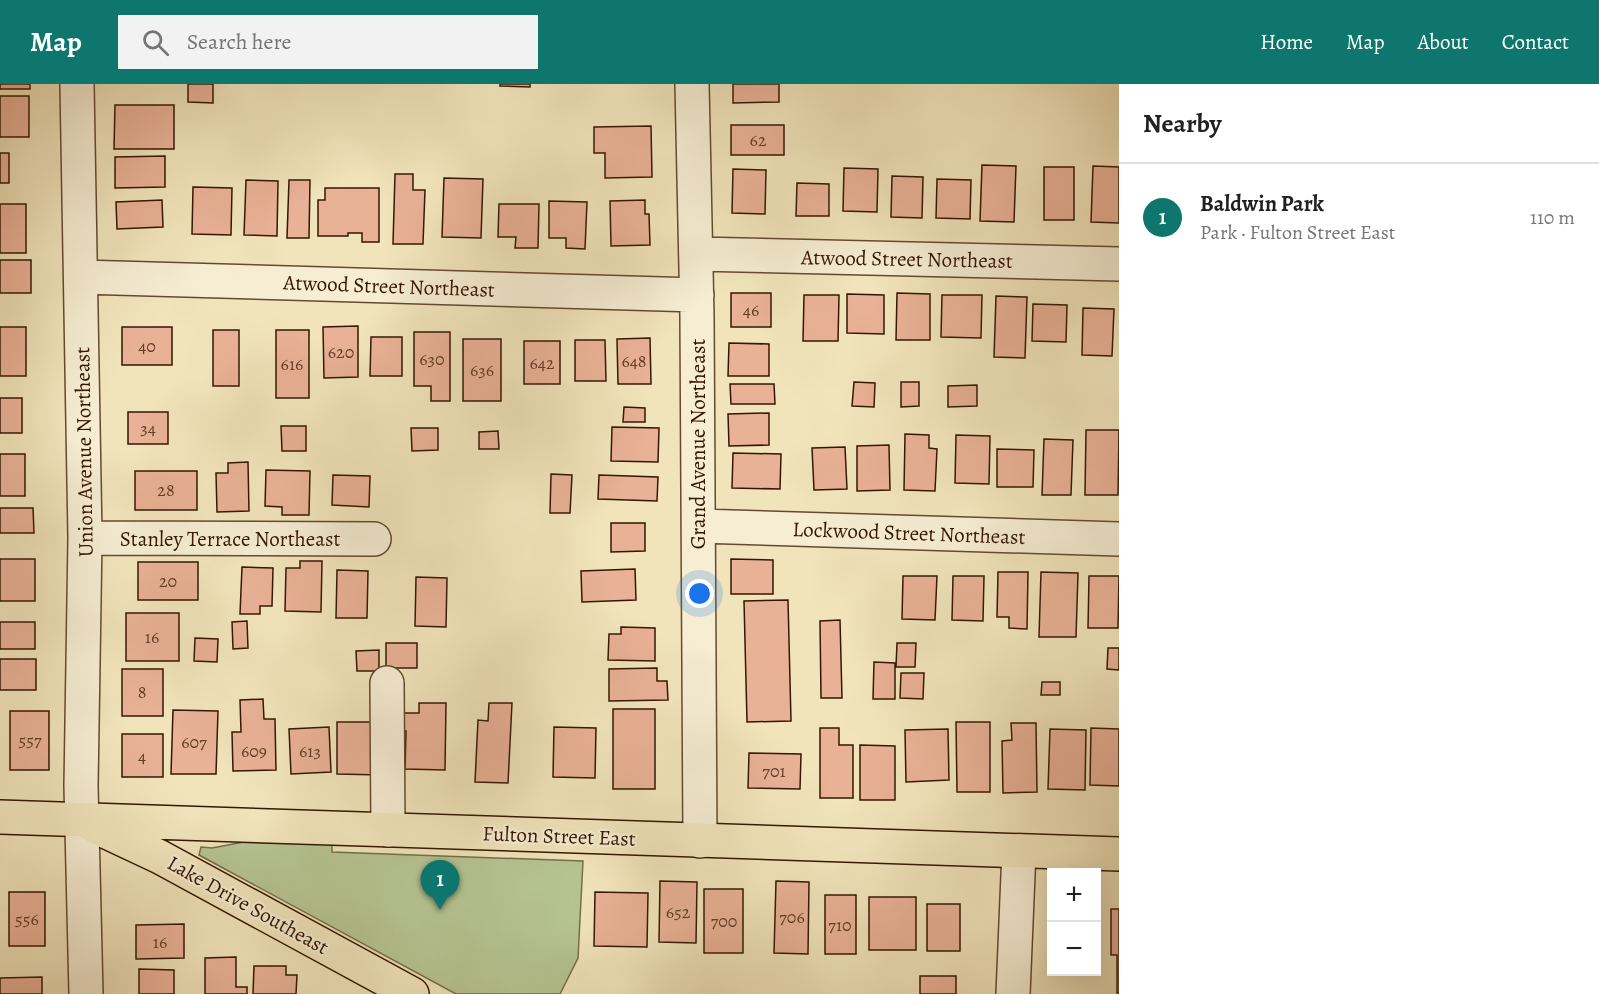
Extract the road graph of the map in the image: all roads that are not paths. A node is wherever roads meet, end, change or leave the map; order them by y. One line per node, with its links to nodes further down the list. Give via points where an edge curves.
1 (77, 84): 5 (street, Union Avenue Northeast)
2 (692, 84): 3 (street, Grand Avenue Northeast)
3 (696, 254): 4 (street, Atwood Street Northeast); 6 (street, Grand Avenue Northeast)
4 (1119, 264)
5 (81, 277): 6 (street, Atwood Street Northeast); 8 (street, Union Avenue Northeast)
6 (697, 295): 7 (street, Grand Avenue Northeast)
7 (699, 526): 9 (street, Lockwood Street Northeast); 15 (street, Grand Avenue Northeast)
8 (86, 538): 10 (street, Stanley Terrace Northeast); 13 (street, Union Avenue Northeast)
9 (1119, 539)
10 (374, 540)
11 (387, 683): 14 (street)
12 (0, 817): 13 (main road, Fulton Street East)
13 (82, 820): 14 (main road, Fulton Street East); 18 (street, Union Avenue Northeast); 19 (main road, Lake Drive Southeast, via 160,857)
14 (388, 830): 15 (main road, Fulton Street East)
15 (700, 841): 16 (main road, Fulton Street East)
16 (1019, 851): 17 (main road, Fulton Street East); 20 (street)
17 (1119, 854)
18 (86, 994)
19 (412, 994)
20 (1013, 994)

